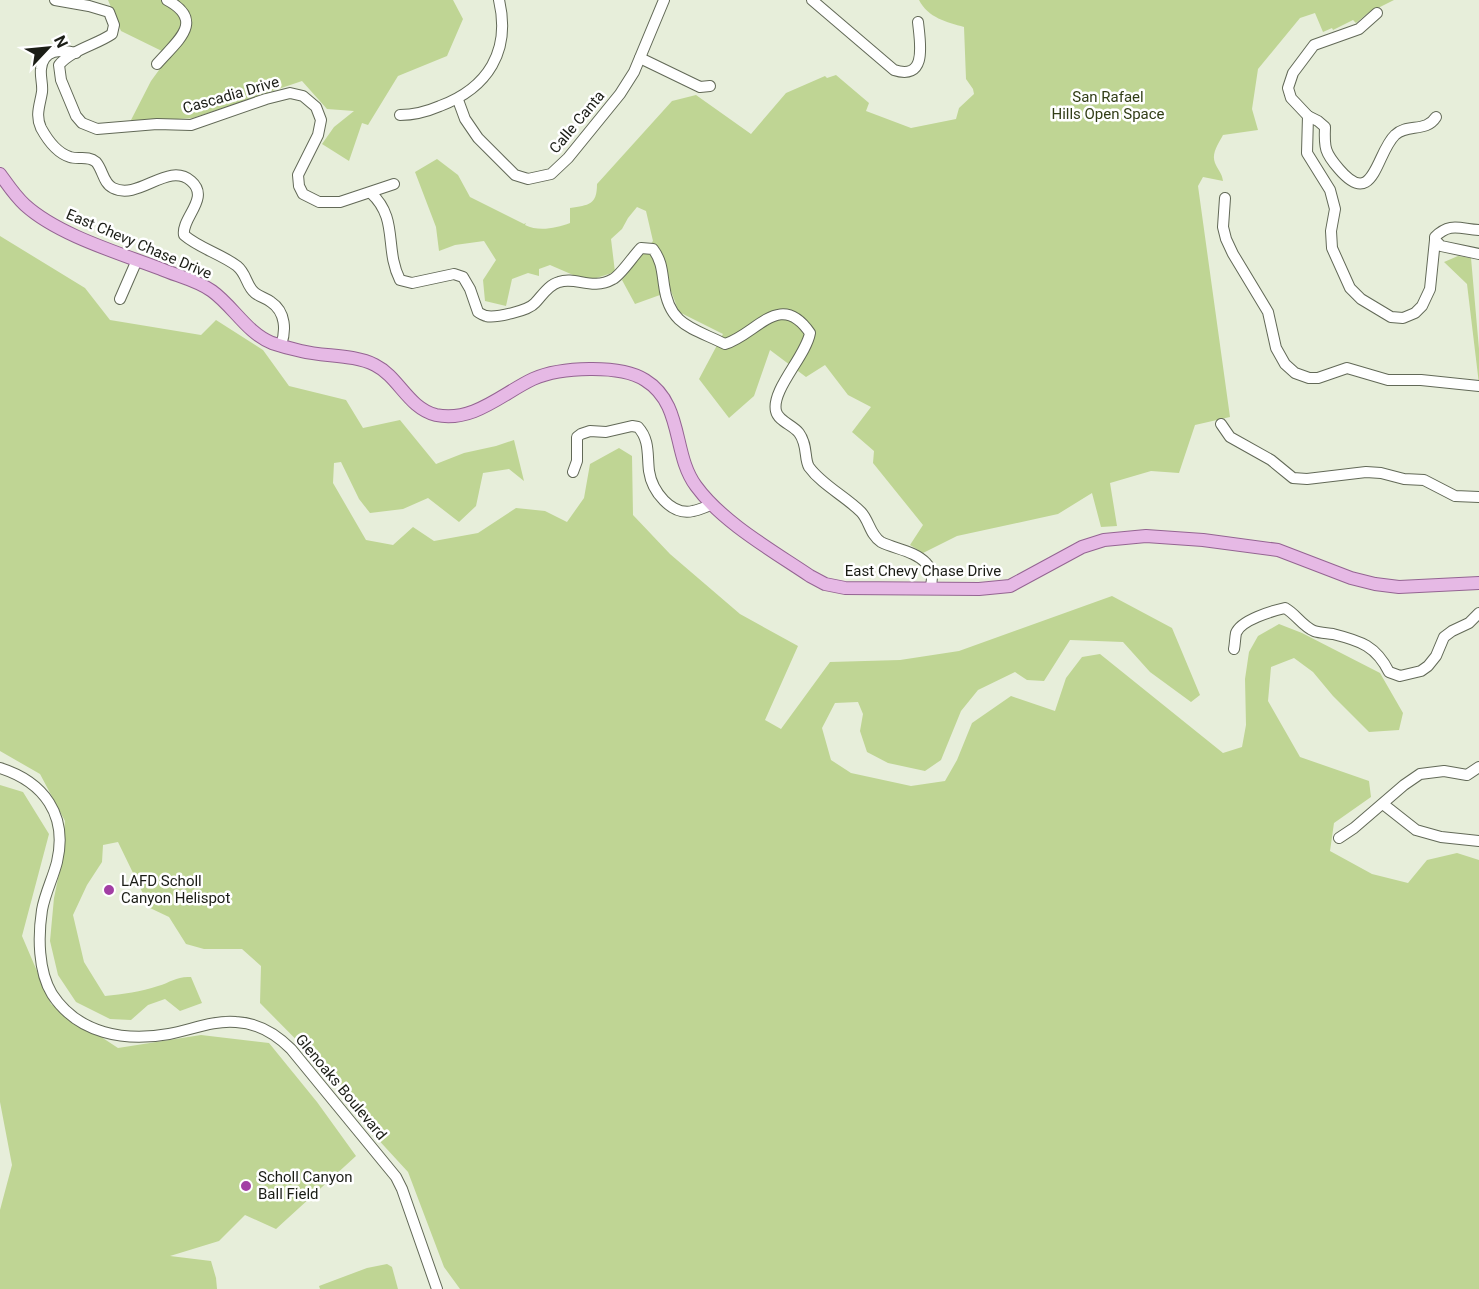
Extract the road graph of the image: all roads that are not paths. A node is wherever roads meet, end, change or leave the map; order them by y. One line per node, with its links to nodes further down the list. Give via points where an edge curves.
1 (55, 0): 8 (street, Cascadia Drive, via 109,12 114,25 112,34)
2 (167, 0): 10 (street, via 183,10 187,22)
3 (499, 0): 12 (street, via 502,38 498,53 489,73)
4 (664, 0): 9 (street, Calle Canta)
5 (812, 0): 7 (street, via 894,70 905,73 918,64)
6 (1377, 13): 14 (street, via 1359,29 1314,45 1293,73 1288,88 1291,98)
7 (918, 22)
8 (76, 53): 18 (street, Cascadia Drive, via 59,65 61,80 82,123 97,129 191,125 266,99 290,93 303,96 316,107 321,120 298,176 303,194 319,202 340,202); 25 (street, via 61,49 50,53 40,70 40,127 54,147 70,157 90,158 110,187 120,191 131,191 171,175 192,182 197,202 184,235 234,264 244,272 252,291 277,308 284,324)
9 (640, 58): 11 (street, via 700,87); 12 (street, Calle Canta, via 620,94 568,158 543,177 528,179 515,175 478,138)
10 (157, 64)
11 (710, 86)
12 (458, 100): 13 (street, via 417,115)
13 (400, 115)
14 (1308, 116): 15 (street, via 1325,127 1325,152 1356,184 1373,176 1393,136 1402,129 1428,125); 21 (street, via 1307,153 1330,190 1335,208 1332,248 1350,288 1360,299 1391,317 1415,313 1430,289)
15 (1436, 117)
16 (0, 174): 23 (main road, East Chevy Chase Drive, via 25,205 41,217 64,231)
17 (394, 184): 18 (street)
18 (371, 193): 32 (street, via 388,218 393,267 400,280 412,283 454,274 463,277 478,312 486,316 517,312 533,305 559,281 588,285 616,278 641,248 653,249 660,259 669,311 683,324 725,344 736,341 763,319 791,316 803,323 810,333 808,344 786,377 776,413 800,434 808,465 863,514 879,541 925,561 931,568)
19 (1226, 198): 26 (street, via 1226,239 1268,312 1276,348 1295,373 1318,378 1347,368 1388,380)
20 (1479, 230): 21 (street, via 1452,227 1444,229)
21 (1435, 240): 22 (street, via 1441,246)
22 (1479, 254)
23 (137, 260): 24 (street); 25 (main road, East Chevy Chase Drive, via 211,290 263,339)
24 (120, 299)
25 (281, 345): 30 (main road, East Chevy Chase Drive, via 376,365 412,402 436,415 474,412 533,379 550,374 609,369 625,372 645,380 670,407 688,474)
26 (1479, 386)
27 (1221, 424): 29 (street, via 1230,437 1272,460 1293,478 1381,473 1424,480 1455,496)
28 (573, 472): 30 (street, via 577,437 581,434 638,427 646,442 649,474 664,501 671,508 691,512)
29 (1479, 497)
30 (711, 505): 32 (main road, East Chevy Chase Drive, via 825,584 845,588)
31 (1479, 583): 32 (main road, East Chevy Chase Drive, via 1399,587 1375,584 1278,550 1146,536 1104,540 1082,547 1010,586)
32 (930, 588)
33 (1479, 613): 34 (street, via 1444,637 1428,666 1400,676 1389,672 1377,652 1366,645 1314,631 1285,608 1242,624)
34 (1234, 649)
35 (1479, 767): 37 (street, via 1467,775 1444,771 1420,774)
36 (0, 768): 40 (street, Glenoaks Boulevard, via 39,789 59,830 57,862 43,908 40,944 44,976 63,1008 89,1027 120,1036 153,1036 229,1022 251,1024 279,1037 396,1177)
37 (1383, 804): 38 (street); 39 (street, via 1416,830)
38 (1339, 838)
39 (1479, 841)
40 (437, 1289)

